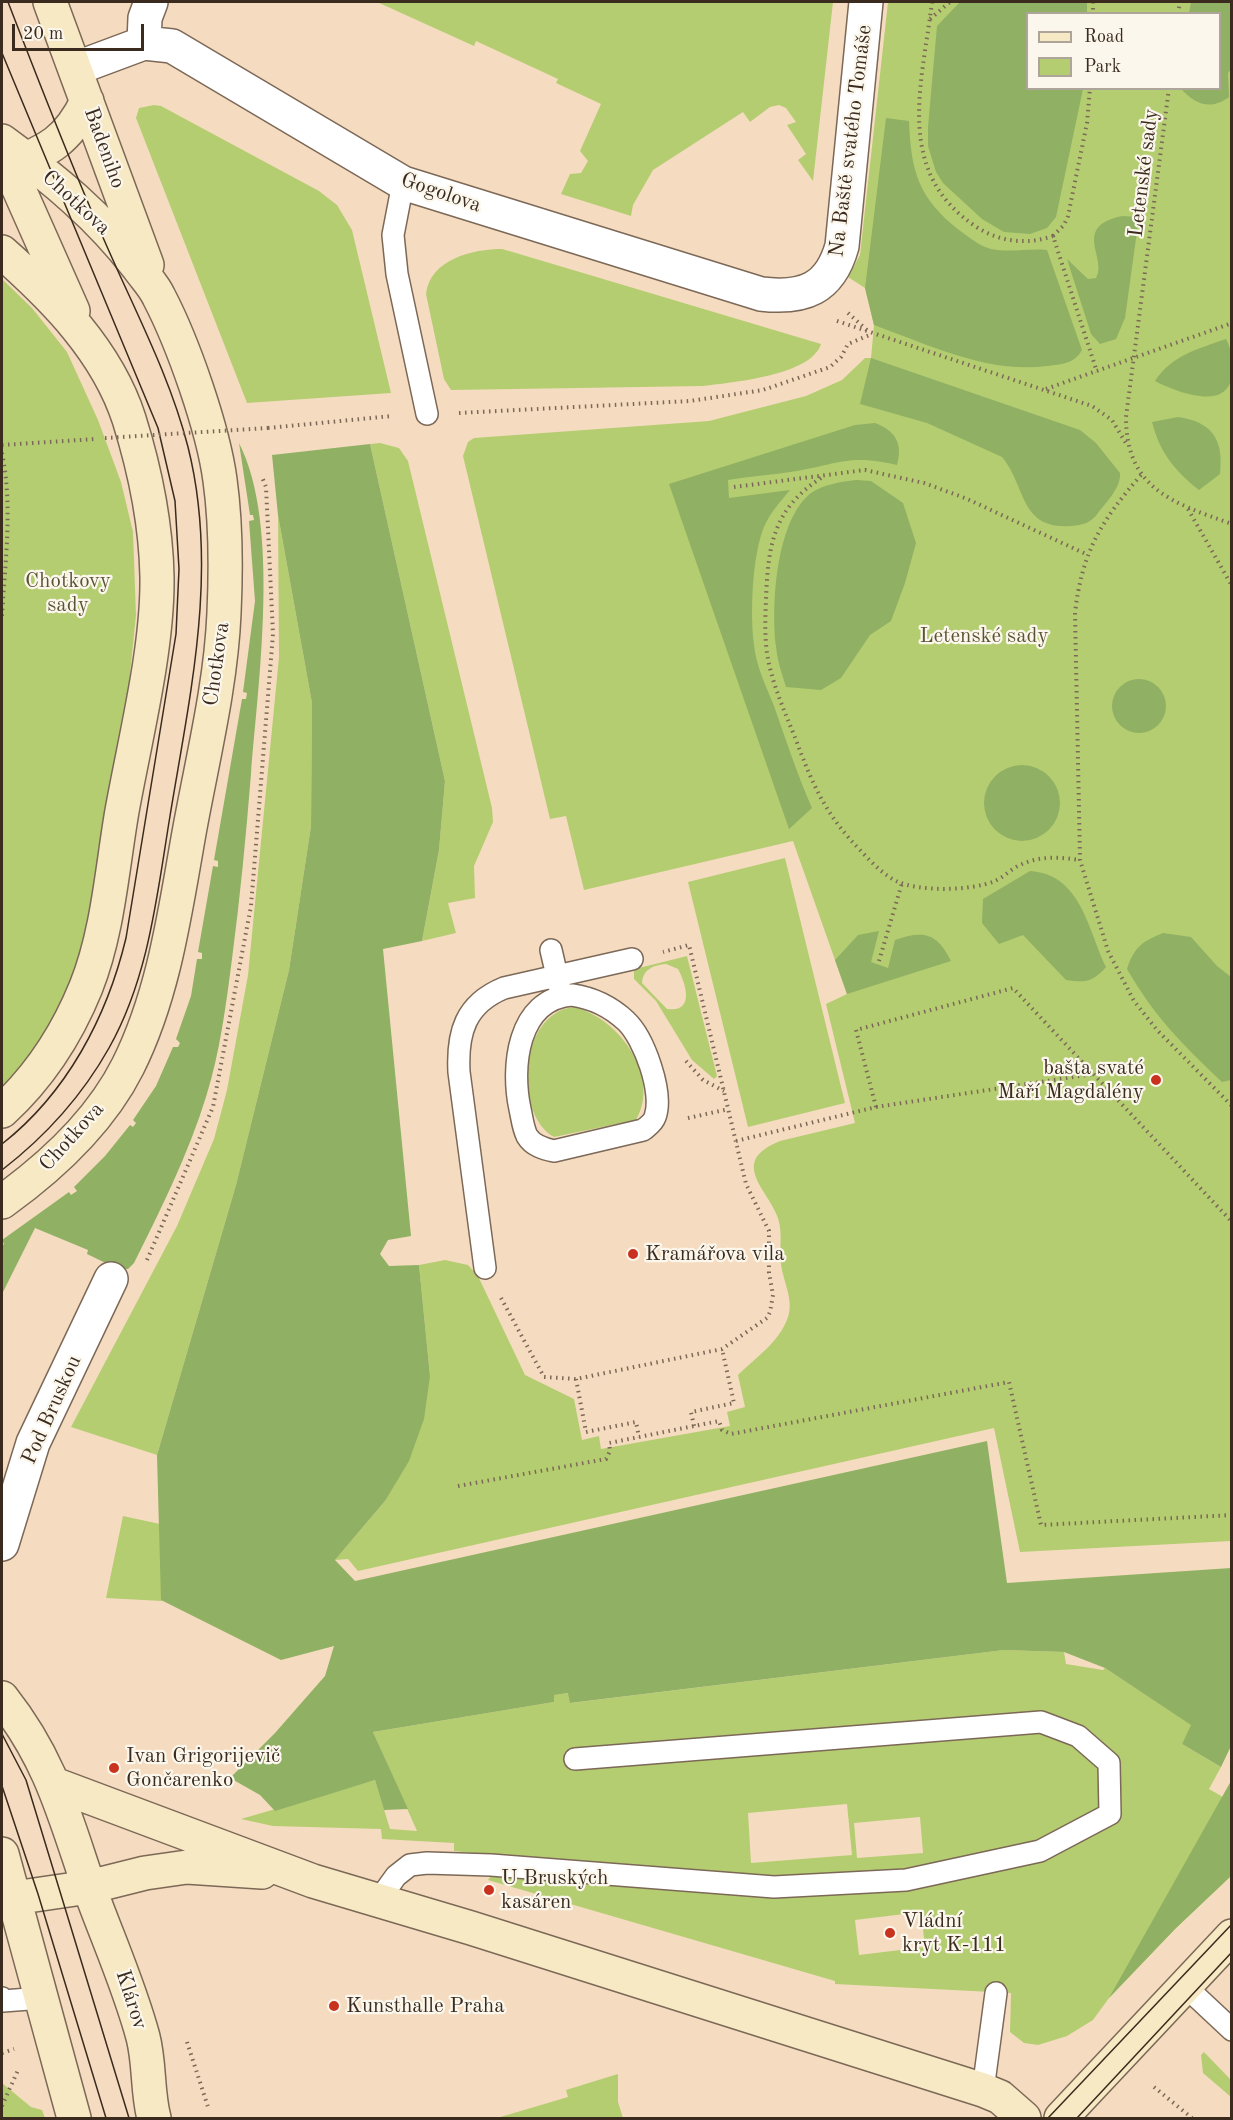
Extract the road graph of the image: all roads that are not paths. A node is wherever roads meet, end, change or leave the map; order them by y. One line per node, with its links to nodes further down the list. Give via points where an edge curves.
1 (50, 2): 5 (main road, Badeniho)
2 (151, 2): 4 (street, via 145,18)
3 (866, 2): 11 (street, Na Baště svatého Tomáše, via 842,246 836,267 817,287 807,291 786,297)
4 (144, 43): 5 (street, Gogolova); 8 (street, Gogolova, via 172,46)
5 (76, 68): 6 (main road, Badeniho)
6 (87, 101): 7 (main road, via 61,140); 10 (main road, Badeniho)
7 (8, 156): 10 (main road, Chotkova, via 92,213); 12 (main road, Chotkova)
8 (403, 183): 11 (street, Gogolova); 13 (lane, via 393,235 397,274)
9 (2, 252): 12 (main road, Chotkova, via 42,288)
10 (159, 294): 18 (main road, Chotkova, via 201,406 220,480 224,612 219,662 171,932 142,1034 127,1069 89,1125)
11 (761, 294)
12 (84, 337): 17 (main road, Chotkova, via 119,394 137,450 152,521 156,603 96,958 75,1012 53,1051)
13 (426, 414)
14 (551, 950): 16 (lane)
15 (632, 959): 16 (lane)
16 (559, 986): 16 (lane, via 618,1014 636,1034 649,1061 657,1098 656,1116 643,1130 554,1150 542,1148 527,1136 515,1086 518,1048 534,1017); 19 (lane, via 504,988 488,994 476,1005 461,1034 459,1072)
17 (2, 1111)
18 (2, 1202)
19 (485, 1268)
20 (111, 1279): 21 (street, Pod Bruskou, via 33,1443)
21 (2, 1544)
22 (2, 1698): 24 (main road, via 41,1755)
23 (575, 1759): 29 (lane, via 1041,1722 1078,1736 1109,1763 1110,1814 1040,1851 906,1880 774,1887 491,1864 427,1863 410,1865 396,1876)
24 (54, 1784): 26 (main road); 27 (main road)
25 (2, 1854): 28 (main road)
26 (313, 1881): 27 (main road, via 239,1869 187,1868 145,1873); 29 (main road)
27 (89, 1887): 28 (main road); 38 (main road, Klárov, via 126,1980 144,2040)
28 (8, 1899): 34 (main road)
29 (378, 1901): 36 (main road)
30 (1232, 1936): 31 (main road)
31 (1186, 1988): 35 (lane); 40 (main road)
32 (996, 1993): 36 (lane)
33 (2, 1998): 34 (lane)
34 (42, 1998): 37 (main road)
35 (1232, 2030)
36 (983, 2090): 39 (main road, via 999,2097)
37 (74, 2118)
38 (154, 2118)
39 (1024, 2118)
40 (1061, 2118)

